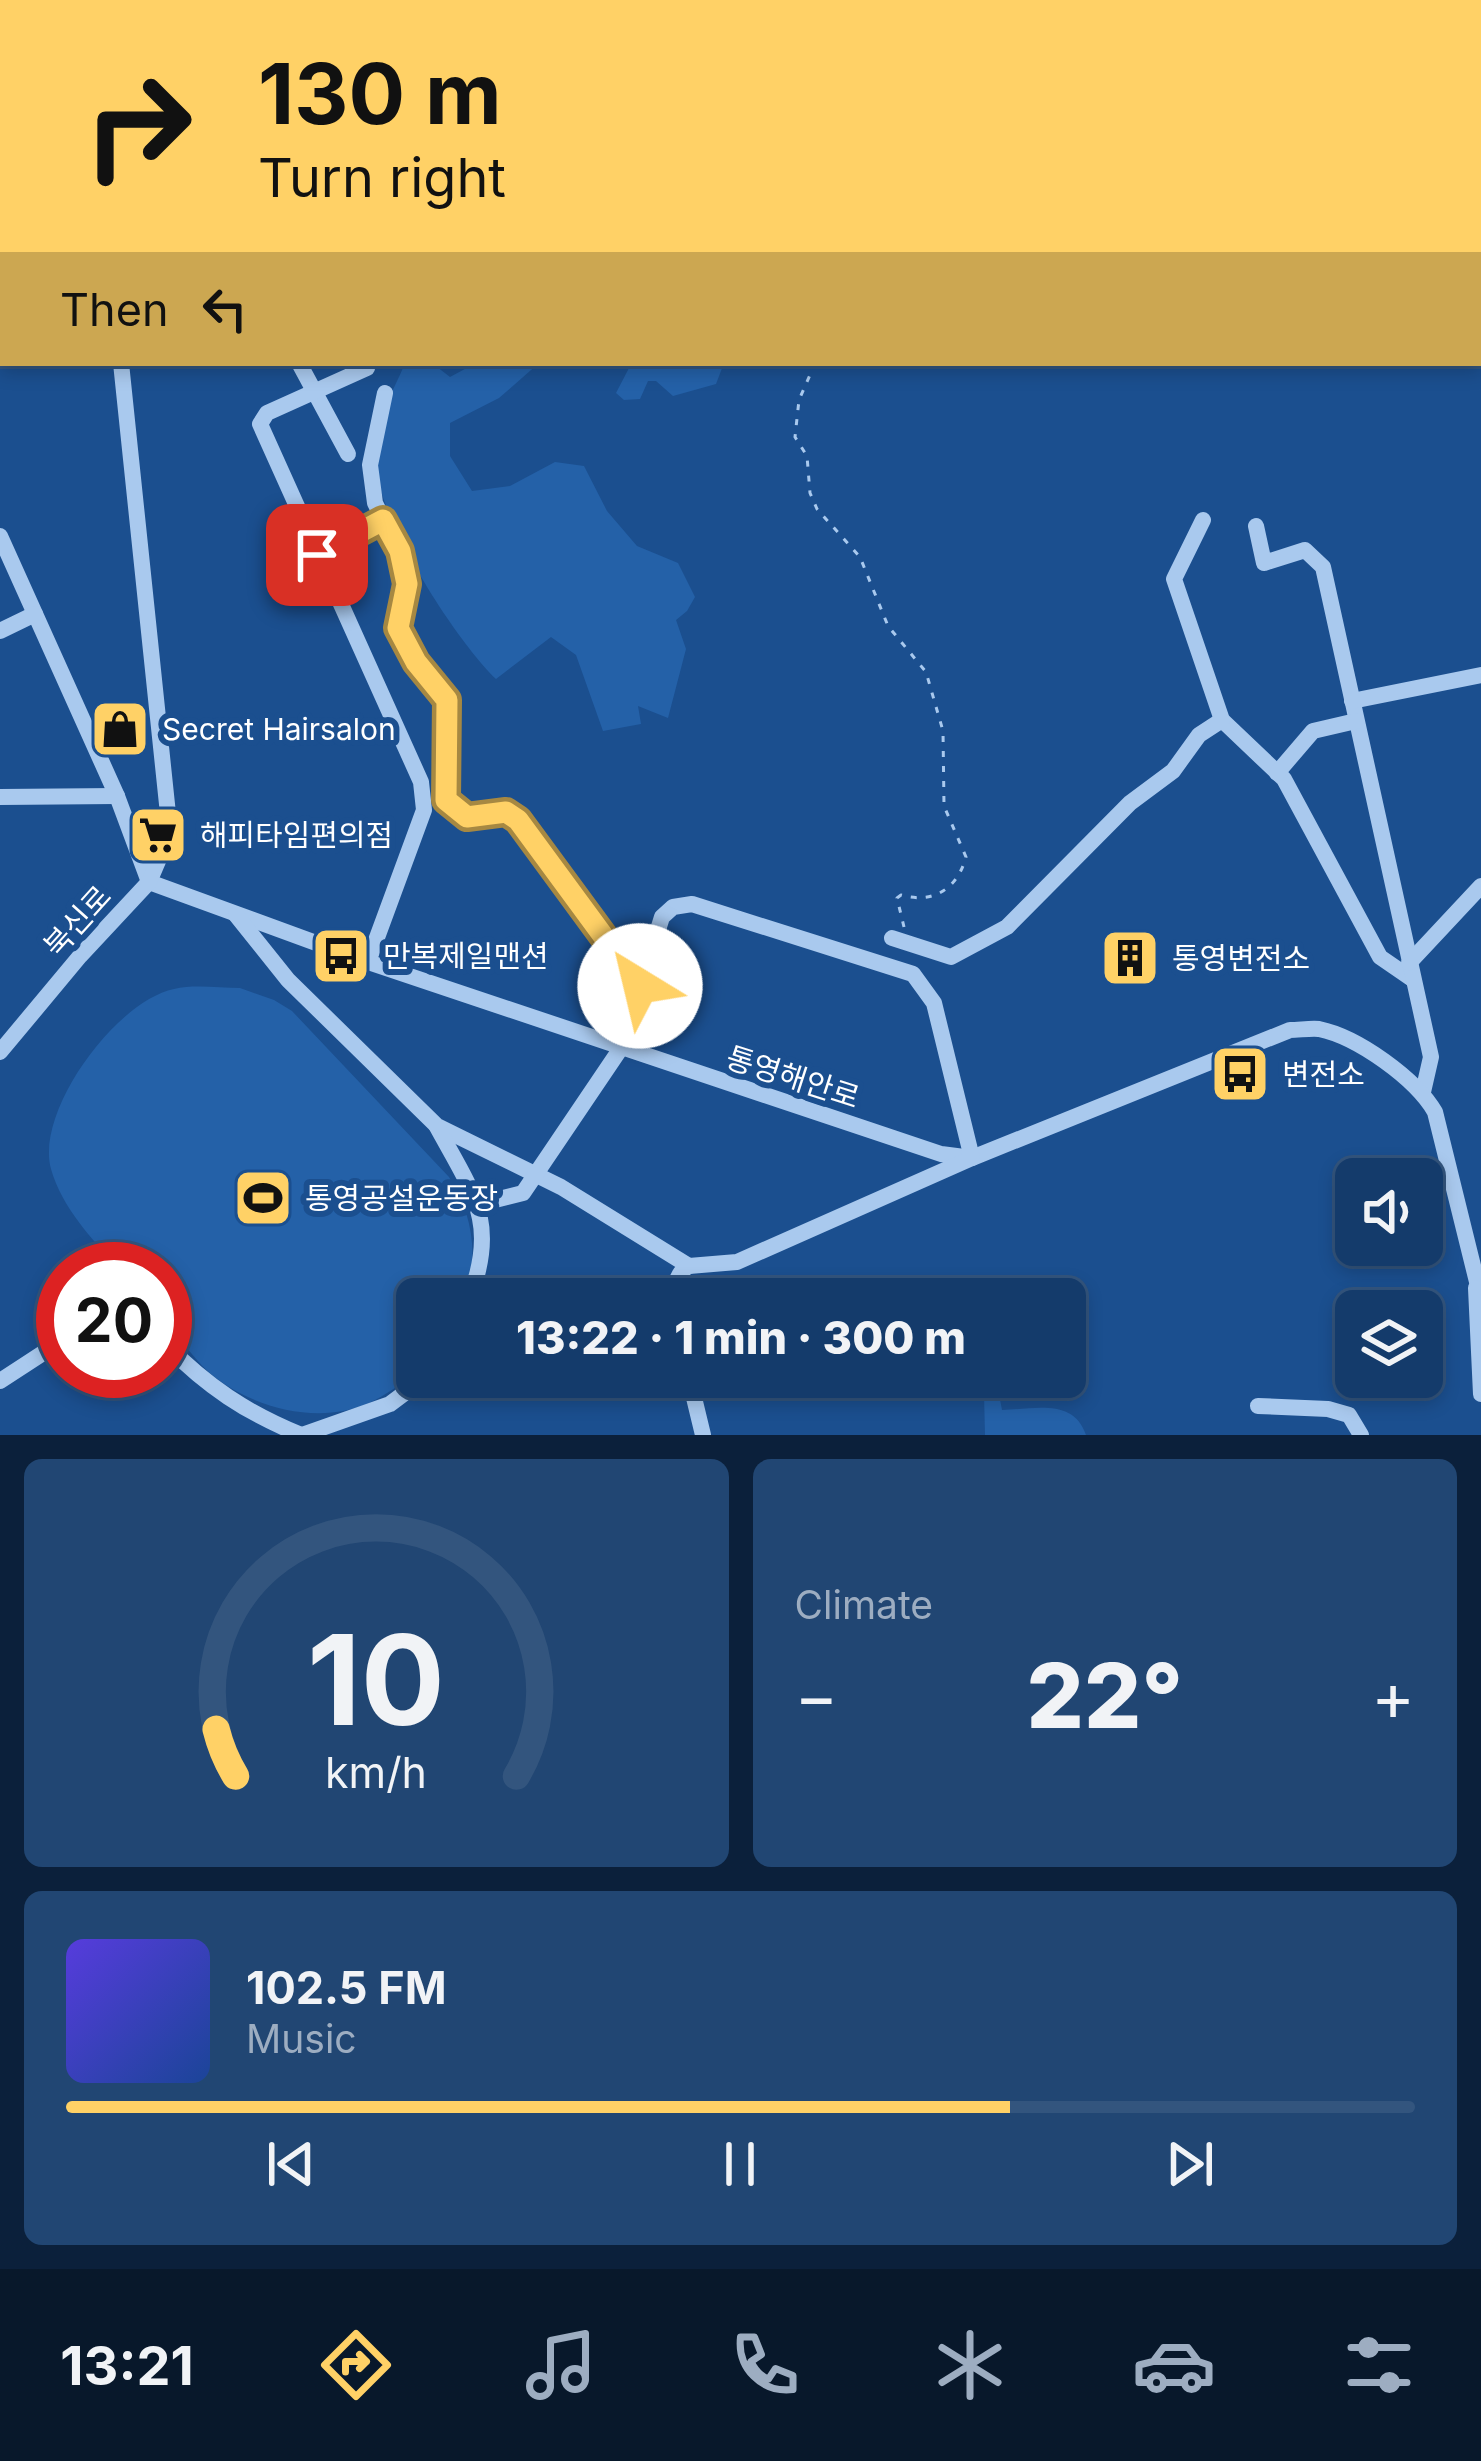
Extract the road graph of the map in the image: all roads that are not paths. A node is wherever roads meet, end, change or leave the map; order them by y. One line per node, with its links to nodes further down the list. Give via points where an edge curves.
1 (121, 366): 21 (street, via 170,833)
2 (301, 366): 4 (street)
3 (366, 366): 4 (street)
4 (314, 392): 6 (street); 11 (street, via 260,424)
5 (385, 393): 7 (street, via 370,465)
6 (347, 454)
7 (383, 520): 11 (street); 27 (street, via 407,584 398,628 447,700 446,800 467,817 506,812 518,820)
8 (1203, 520): 16 (street, via 1174,579)
9 (1256, 526): 15 (street, via 1264,563 1305,550 1323,567)
10 (0, 536): 12 (street)
11 (317, 555): 25 (street, via 423,796)
12 (35, 614): 13 (street); 19 (street)
13 (0, 632)
14 (1481, 675): 15 (street)
15 (1352, 701): 17 (street)
16 (1222, 721): 18 (street); 24 (street, via 1007,927 951,957)
17 (1356, 721): 18 (street, via 1313,731); 26 (street)
18 (1277, 773): 26 (street, via 1380,957)
19 (117, 796): 20 (street); 21 (street)
20 (0, 797)
21 (149, 882): 23 (street, 통영해안로); 29 (street, 북신로)
22 (1481, 886): 26 (street)
23 (236, 914): 25 (street, 통영해안로); 31 (street, via 288,980)
24 (900, 941)
25 (368, 962): 28 (street, 통영해안로)
26 (1410, 971): 30 (street, via 1431,1057)
27 (640, 986): 28 (street); 32 (street, via 662,917 692,904 913,974 934,1003)
28 (621, 1048): 32 (street, 통영해안로); 33 (street)
29 (0, 1052)
30 (1423, 1092): 32 (street, via 1365,1048 1319,1029 1290,1030); 38 (street, via 1435,1112)
31 (437, 1126): 33 (street); 34 (street)
32 (971, 1158): 35 (street, via 737,1262)
33 (535, 1174): 34 (street, via 523,1192); 35 (street)
34 (479, 1204): 36 (street)
35 (689, 1266): 37 (street)
36 (478, 1278)
37 (678, 1278)
38 (1479, 1293): 42 (street)
39 (36, 1358): 41 (street)
40 (192, 1371): 46 (street, via 256,1416)
41 (0, 1381)
42 (1481, 1394)
43 (398, 1398): 46 (street)
44 (694, 1398): 47 (street)
45 (1258, 1406): 48 (street, via 1328,1409 1349,1415)
46 (302, 1435)
47 (703, 1435)
48 (1361, 1435)

